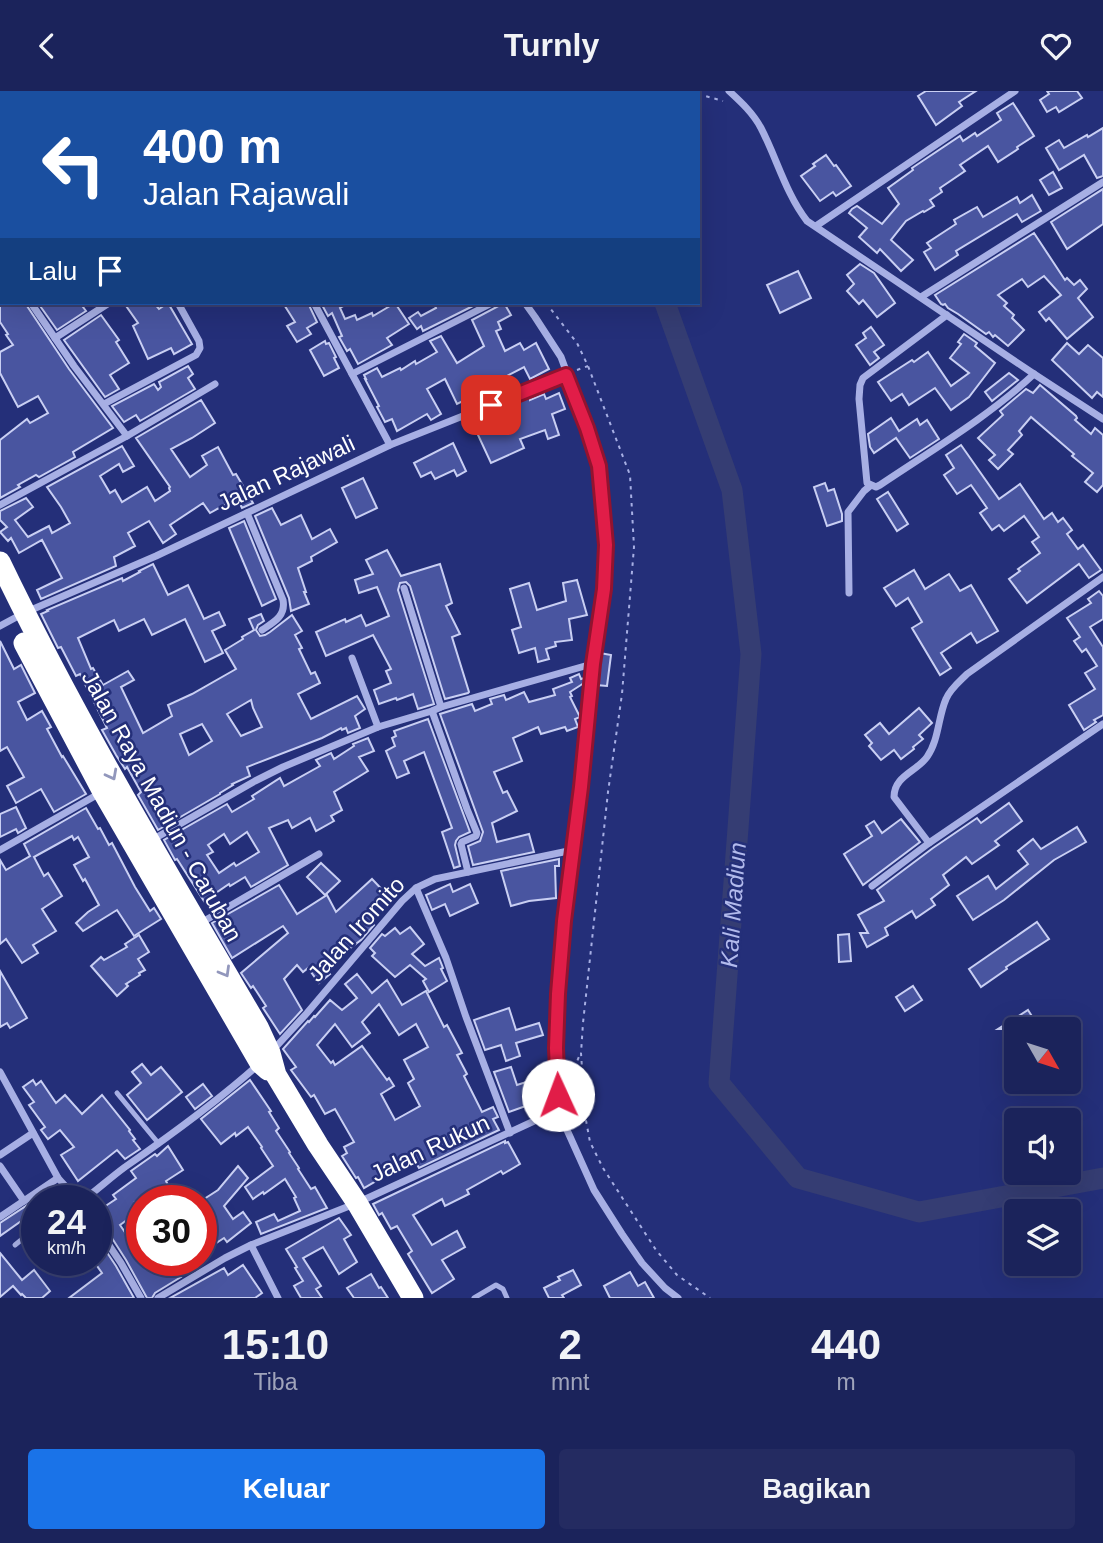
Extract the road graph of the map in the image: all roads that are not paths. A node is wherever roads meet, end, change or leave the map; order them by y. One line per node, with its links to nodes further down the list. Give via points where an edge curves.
1 (729, 91): 4 (street, via 760,126 797,208)
2 (1015, 91): 4 (street)
3 (1103, 182): 5 (street)
4 (816, 226): 5 (street)
5 (921, 297): 12 (street)
6 (32, 305): 13 (street)
7 (106, 305): 13 (street)
8 (179, 305): 18 (street, via 199,341 198,352)
9 (315, 305): 14 (street)
10 (488, 305): 14 (street)
11 (526, 305): 16 (street, via 561,357)
12 (947, 315): 15 (street); 22 (street, via 863,377 859,399)
13 (55, 338): 18 (street)
14 (352, 374): 21 (street)
15 (1034, 374): 19 (street); 22 (street, via 985,414 880,485)
16 (566, 375): 21 (street, Jalan Rajawali); 33 (street, via 599,466 603,496 604,589)
17 (215, 384): 20 (street)
18 (104, 404): 20 (street)
19 (1103, 418)
20 (127, 436): 23 (street)
21 (390, 445): 24 (street, Jalan Rajawali)
22 (870, 486): 28 (street, via 848,512)
23 (0, 505)
24 (247, 513): 30 (street, Jalan Rajawali); 31 (street, via 284,606 278,620)
25 (0, 562): 30 (highway, Jalan Raya Madiun - Caruban)
26 (1103, 577): 40 (street, via 967,674 946,697 927,757 894,788 894,797)
27 (404, 588): 34 (street)
28 (849, 593)
29 (0, 595): 30 (highway, Jalan Raya Madiun - Caruban)
30 (12, 619): 38 (highway, Jalan Raya Madiun - Caruban); 39 (highway, Jalan Raya Madiun - Caruban, one-way to 39)
31 (262, 630)
32 (352, 658): 37 (street)
33 (593, 664): 34 (street); 42 (street)
34 (441, 707): 35 (street)
35 (432, 711): 37 (street); 44 (street, via 477,834 461,845)
36 (1103, 724): 40 (street)
37 (378, 727): 39 (street, via 264,776)
38 (103, 792): 41 (street); 48 (highway, Jalan Raya Madiun - Caruban)
39 (148, 842): 47 (highway, Jalan Raya Madiun - Caruban)
40 (929, 843): 45 (street)
41 (0, 850)
42 (573, 850): 44 (street, Jalan Iromito); 51 (street, via 558,994)
43 (319, 854): 47 (street)
44 (468, 872): 46 (street, Jalan Iromito)
45 (872, 886)
46 (416, 888): 48 (street, Jalan Iromito); 53 (street)
47 (198, 925): 48 (highway, Jalan Raya Madiun - Caruban, one-way to 48, via 258,1027)
48 (268, 1064): 54 (street, Jalan Iromito); 63 (highway, Jalan Raya Madiun - Caruban)
49 (0, 1072): 52 (street)
50 (117, 1093): 54 (lane)
51 (558, 1110): 53 (street, Jalan Rukun); 75 (street, via 594,1190 622,1234 642,1263)
52 (33, 1133): 55 (street); 57 (street)
53 (510, 1133): 63 (street, Jalan Rukun)
54 (159, 1144): 60 (street, Jalan Iromito)
55 (0, 1155)
56 (0, 1165): 61 (street)
57 (58, 1178): 58 (street); 59 (street)
58 (48, 1185)
59 (64, 1185)
60 (97, 1185)
61 (21, 1196)
62 (21, 1203): 64 (street)
63 (357, 1203): 67 (street, Jalan Rukun); 72 (highway, Jalan Raya Madiun - Caruban)
64 (0, 1217)
65 (21, 1240): 66 (lane)
66 (15, 1245)
67 (251, 1245): 70 (street, Jalan Rukun); 71 (street)
68 (112, 1250): 69 (street)
69 (141, 1298)
70 (158, 1298)
71 (278, 1298)
72 (413, 1298)
73 (474, 1298): 74 (lane, via 496,1285)
74 (507, 1298)
75 (678, 1298)

